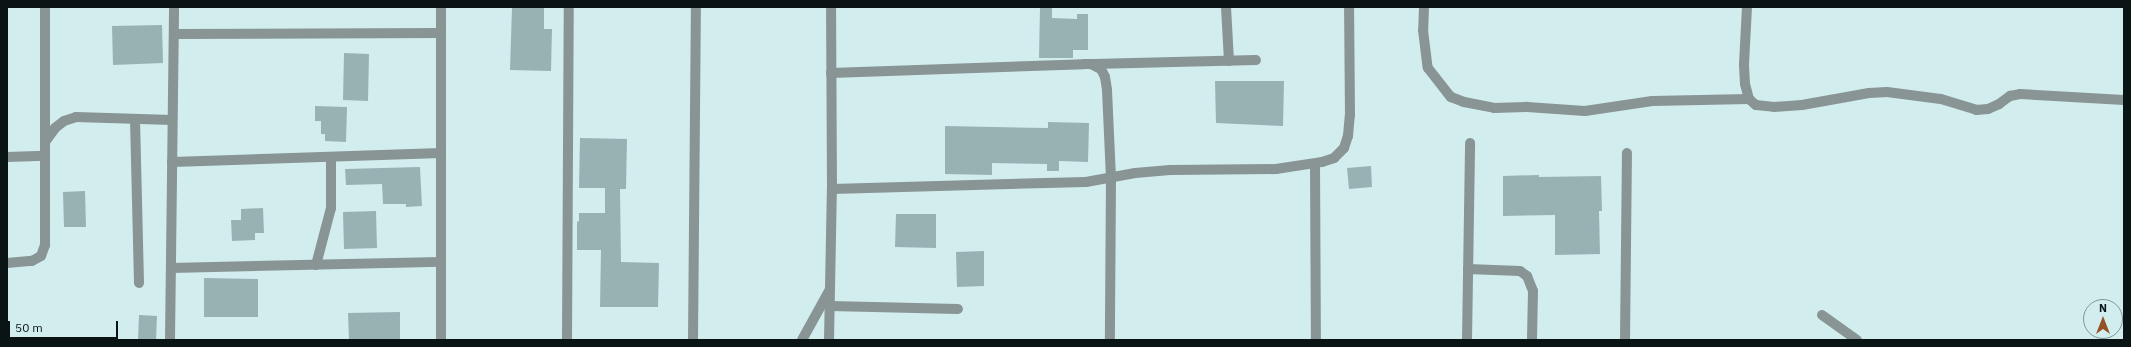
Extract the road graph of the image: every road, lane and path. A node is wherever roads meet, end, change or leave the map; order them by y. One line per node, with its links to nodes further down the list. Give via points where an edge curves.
1 (45, 7): 21 (street)
2 (174, 7): 12 (street)
3 (440, 7): 11 (street)
4 (569, 7): 44 (street)
5 (696, 7): 45 (street)
6 (831, 7): 16 (street)
7 (1226, 7): 13 (street)
8 (1349, 7): 29 (street, via 1348,136 1344,148 1334,158)
9 (1424, 7): 17 (street, via 1423,30 1428,68 1451,97 1464,102 1494,108 1527,107 1585,111 1652,101)
10 (1747, 7): 17 (street, via 1744,65)
11 (440, 33): 12 (street); 23 (street)
12 (174, 34): 20 (street)
13 (1229, 60): 14 (street); 15 (street)
14 (1256, 60)
15 (1091, 64): 16 (street); 30 (street, via 1101,69 1105,77)
16 (831, 73): 31 (street)
17 (1749, 99): 18 (street, via 1756,106 1802,106 1887,92 1941,99 1976,110 1988,109 2010,96 2020,94)
18 (2124, 100)
19 (135, 119): 20 (street); 21 (street, via 76,117 64,121 55,128); 37 (street)
20 (172, 120): 28 (street)
21 (45, 142): 25 (street)
22 (1470, 143): 36 (street)
23 (440, 153): 27 (street); 32 (street)
24 (1627, 153): 52 (street)
25 (45, 156): 26 (street); 33 (street, via 45,245 41,256 32,261)
26 (7, 157)
27 (331, 157): 28 (street); 34 (street, via 331,208)
28 (172, 162): 35 (street)
29 (1316, 164): 30 (street, via 1276,169 1170,170); 49 (street)
30 (1111, 178): 31 (street, via 1086,182); 48 (street)
31 (832, 189): 38 (street)
32 (440, 262): 34 (street); 43 (street)
33 (7, 263)
34 (316, 265): 35 (street)
35 (172, 268): 42 (street)
36 (1468, 269): 50 (street); 51 (street, via 1520,271 1527,276 1533,291)
37 (139, 283)
38 (830, 289): 39 (street); 46 (street)
39 (830, 306): 40 (street); 47 (street)
40 (958, 309)
41 (1822, 315): 53 (street)
42 (170, 340)
43 (440, 340)
44 (567, 340)
45 (693, 340)
46 (802, 340)
47 (829, 340)
48 (1110, 340)
49 (1316, 340)
50 (1467, 340)
51 (1532, 340)
52 (1625, 340)
53 (1857, 340)

